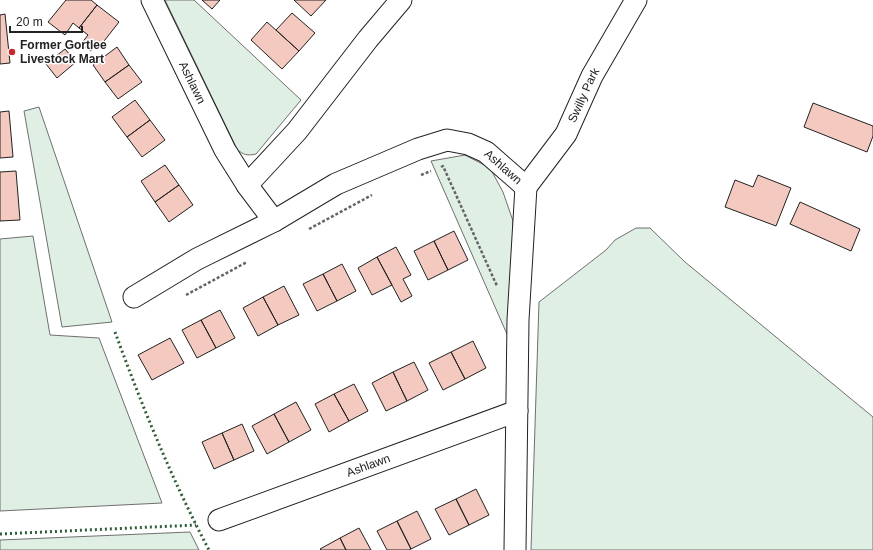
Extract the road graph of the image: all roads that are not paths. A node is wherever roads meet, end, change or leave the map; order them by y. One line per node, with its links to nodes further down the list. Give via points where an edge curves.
1 (152, 0): 4 (street, Ashlawn, via 225,150)
2 (401, 0): 4 (street, via 296,131)
3 (636, 0): 5 (street, Swilly Park, via 592,76 566,134)
4 (247, 185): 6 (street, Ashlawn)
5 (526, 187): 6 (street, Ashlawn, via 486,152 468,144 447,140 418,149 336,184); 8 (street, Ashlawn, via 518,320)
6 (274, 221): 7 (street, Ashlawn, via 197,259)
7 (134, 297)
8 (517, 411): 9 (street, Ashlawn); 10 (street, Ashlawn)
9 (219, 520)
10 (515, 550)

